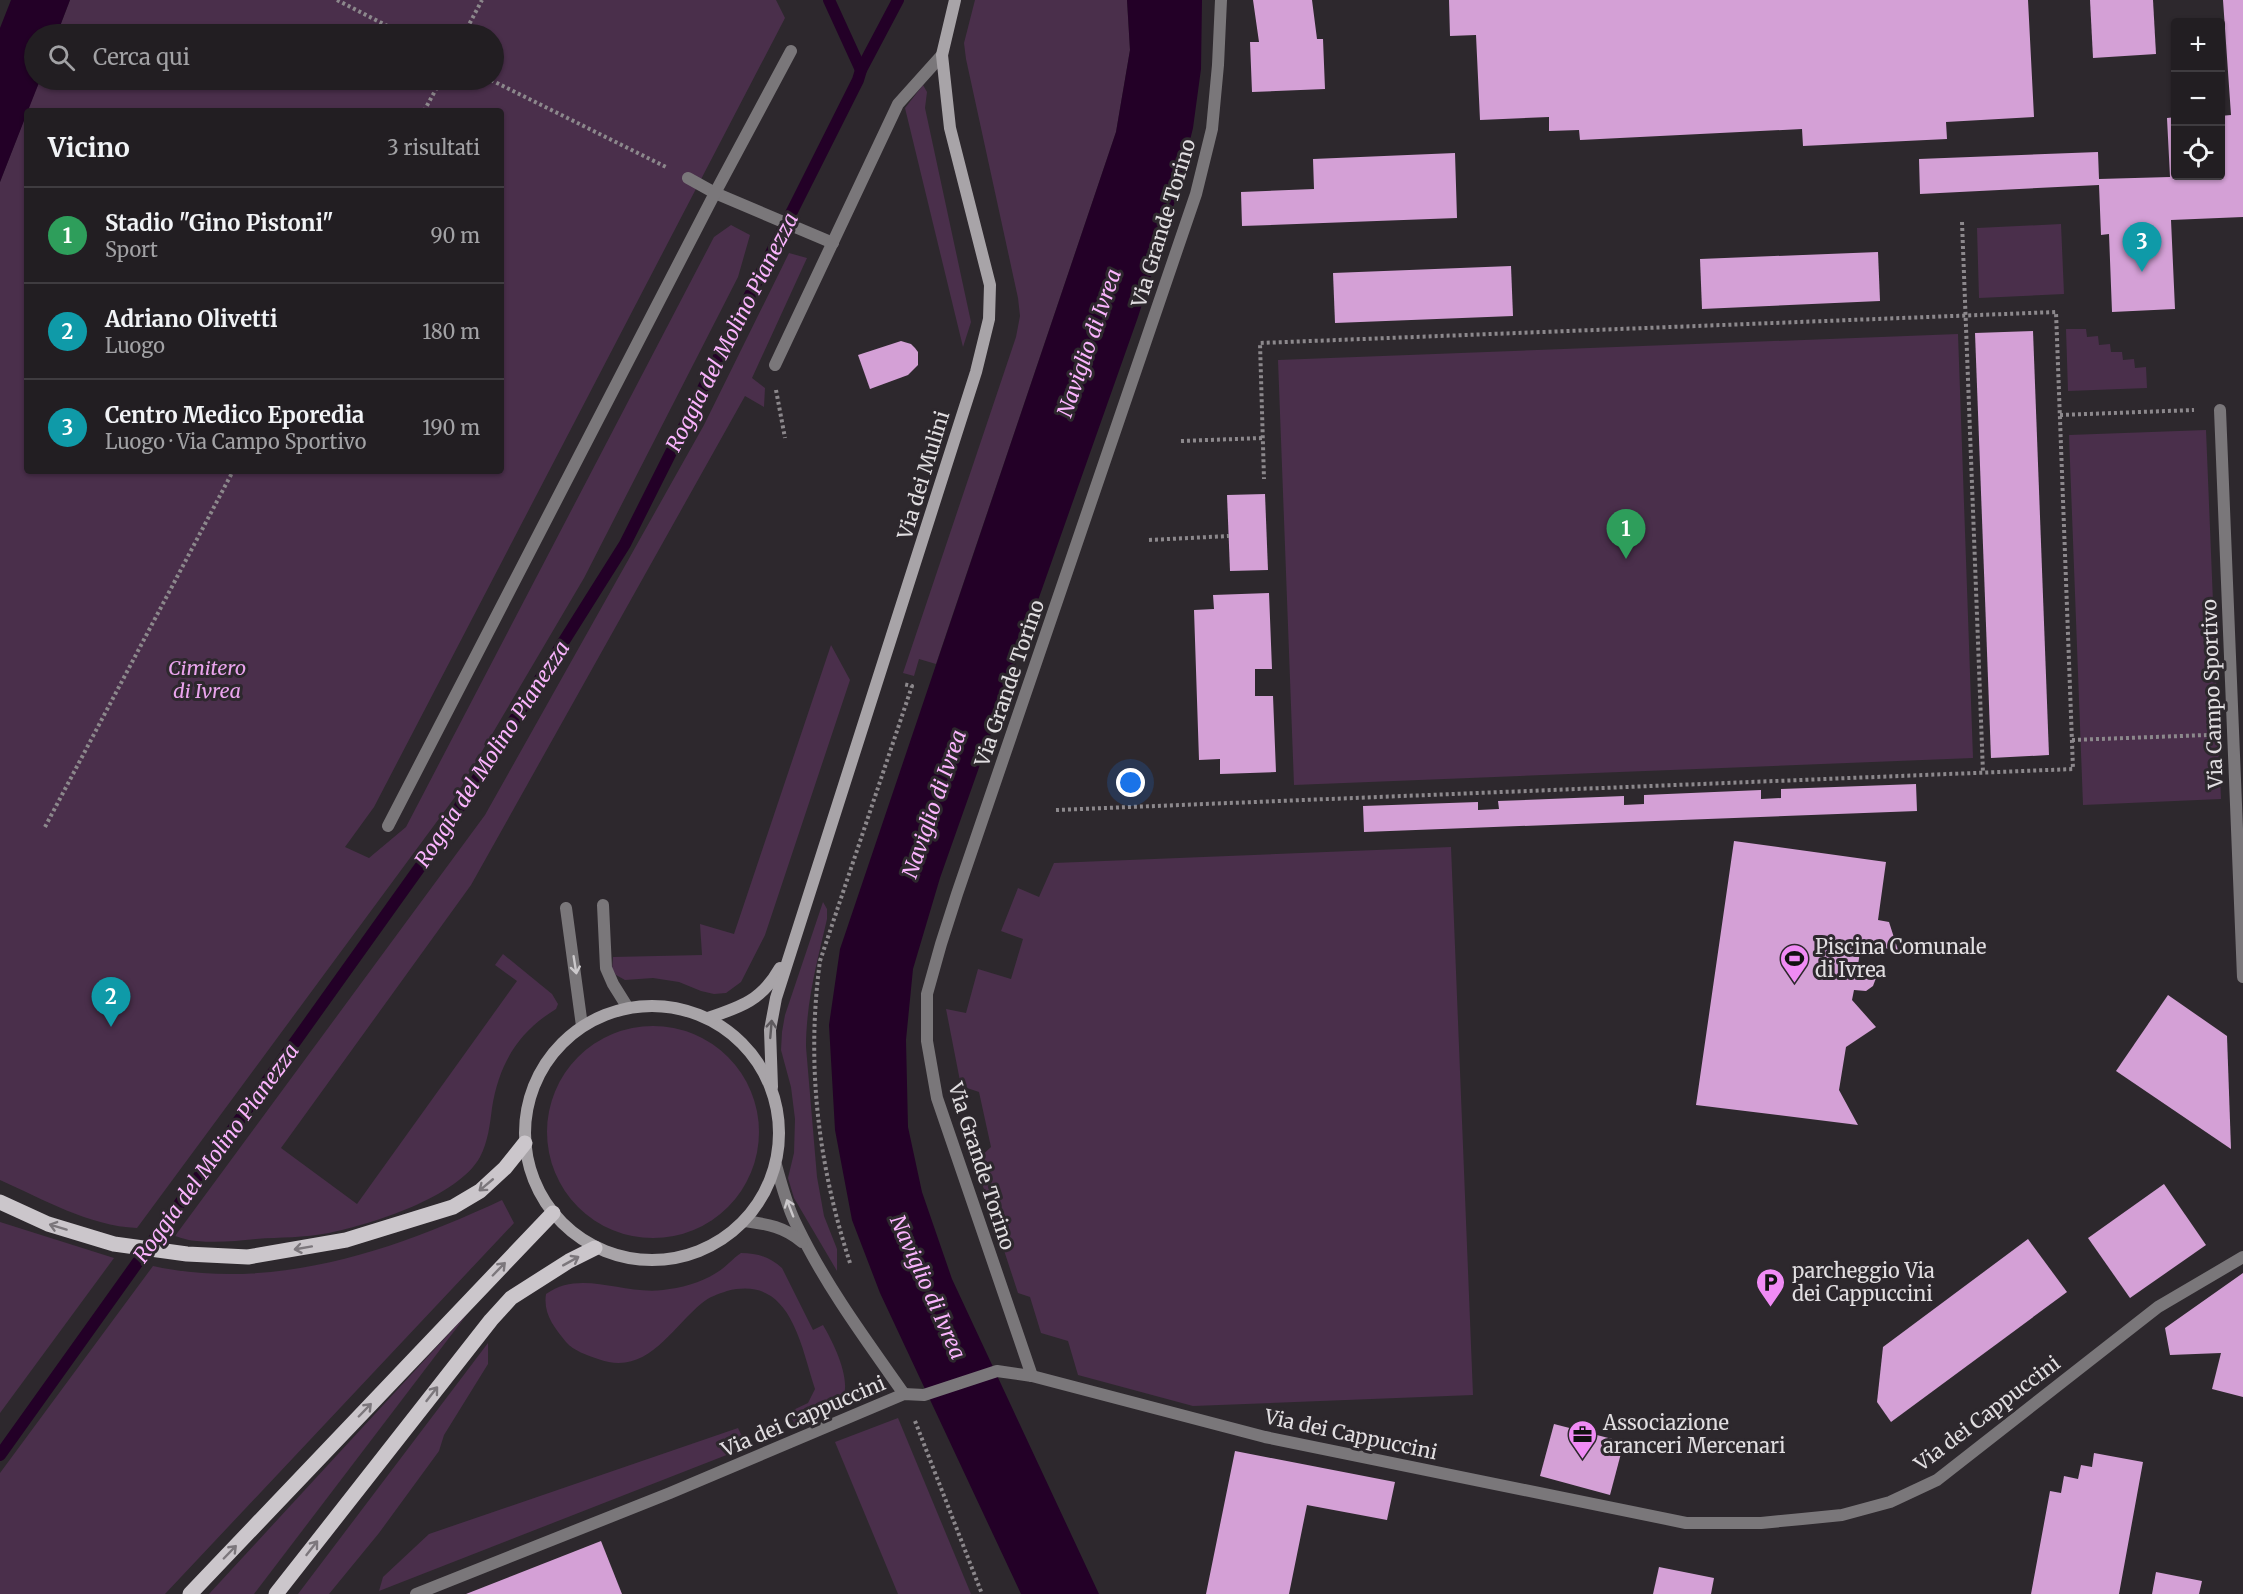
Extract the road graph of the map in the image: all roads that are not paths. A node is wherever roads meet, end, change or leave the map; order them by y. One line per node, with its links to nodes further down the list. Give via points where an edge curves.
1 (954, 0): 4 (street, Via dei Mulini)
2 (1221, 0): 27 (street, Via Grande Torino, via 1212,129 1196,194 940,944 927,994 927,1041 937,1098)
3 (791, 51): 6 (street)
4 (942, 55): 7 (street, via 898,104); 13 (street, Via dei Mulini, via 950,128 990,285 989,319 976,372 880,677)
5 (688, 178): 6 (street)
6 (715, 193): 7 (street); 10 (street)
7 (833, 243): 8 (street)
8 (775, 365)
9 (2220, 410): 14 (street, Via Campo Sportivo)
10 (388, 826)
11 (603, 906): 15 (street, via 606,968)
12 (566, 908): 17 (street, one-way to 17)
13 (789, 952): 16 (street, Via dei Mulini, via 759,996); 18 (street, Via dei Mulini, one-way to 13, via 770,1029)
14 (2243, 977)
15 (628, 1008): 16 (street, via 683,1008); 17 (street)
16 (708, 1018): 18 (street, via 735,1036 757,1059)
17 (582, 1026): 19 (street, via 557,1048 537,1077 527,1109)
18 (771, 1087): 20 (street, via 780,1139)
19 (525, 1143): 21 (main road, one-way to 21, via 480,1191 453,1207 346,1240 248,1257 114,1244 48,1224); 22 (street, via 539,1192)
20 (776, 1165): 23 (street, via 764,1195); 25 (street, one-way to 20, via 788,1205)
21 (0, 1202)
22 (553, 1213): 24 (street, via 572,1233); 29 (main road, one-way to 22)
23 (745, 1221): 24 (street, via 720,1241 690,1255 659,1261 626,1258); 25 (street, via 774,1225 793,1234)
24 (595, 1248): 30 (main road, one-way to 24, via 511,1298)
25 (809, 1249): 28 (street)
26 (2243, 1257): 27 (street, Via dei Cappuccini, via 2158,1307 1937,1480 1890,1502 1842,1515 1802,1519 1686,1524 1265,1437)
27 (1032, 1376): 28 (street, Via dei Cappuccini, via 997,1371 924,1395)
28 (904, 1394): 31 (street, Via dei Cappuccini, via 681,1489)
29 (190, 1594)
30 (276, 1594)
31 (416, 1594)

